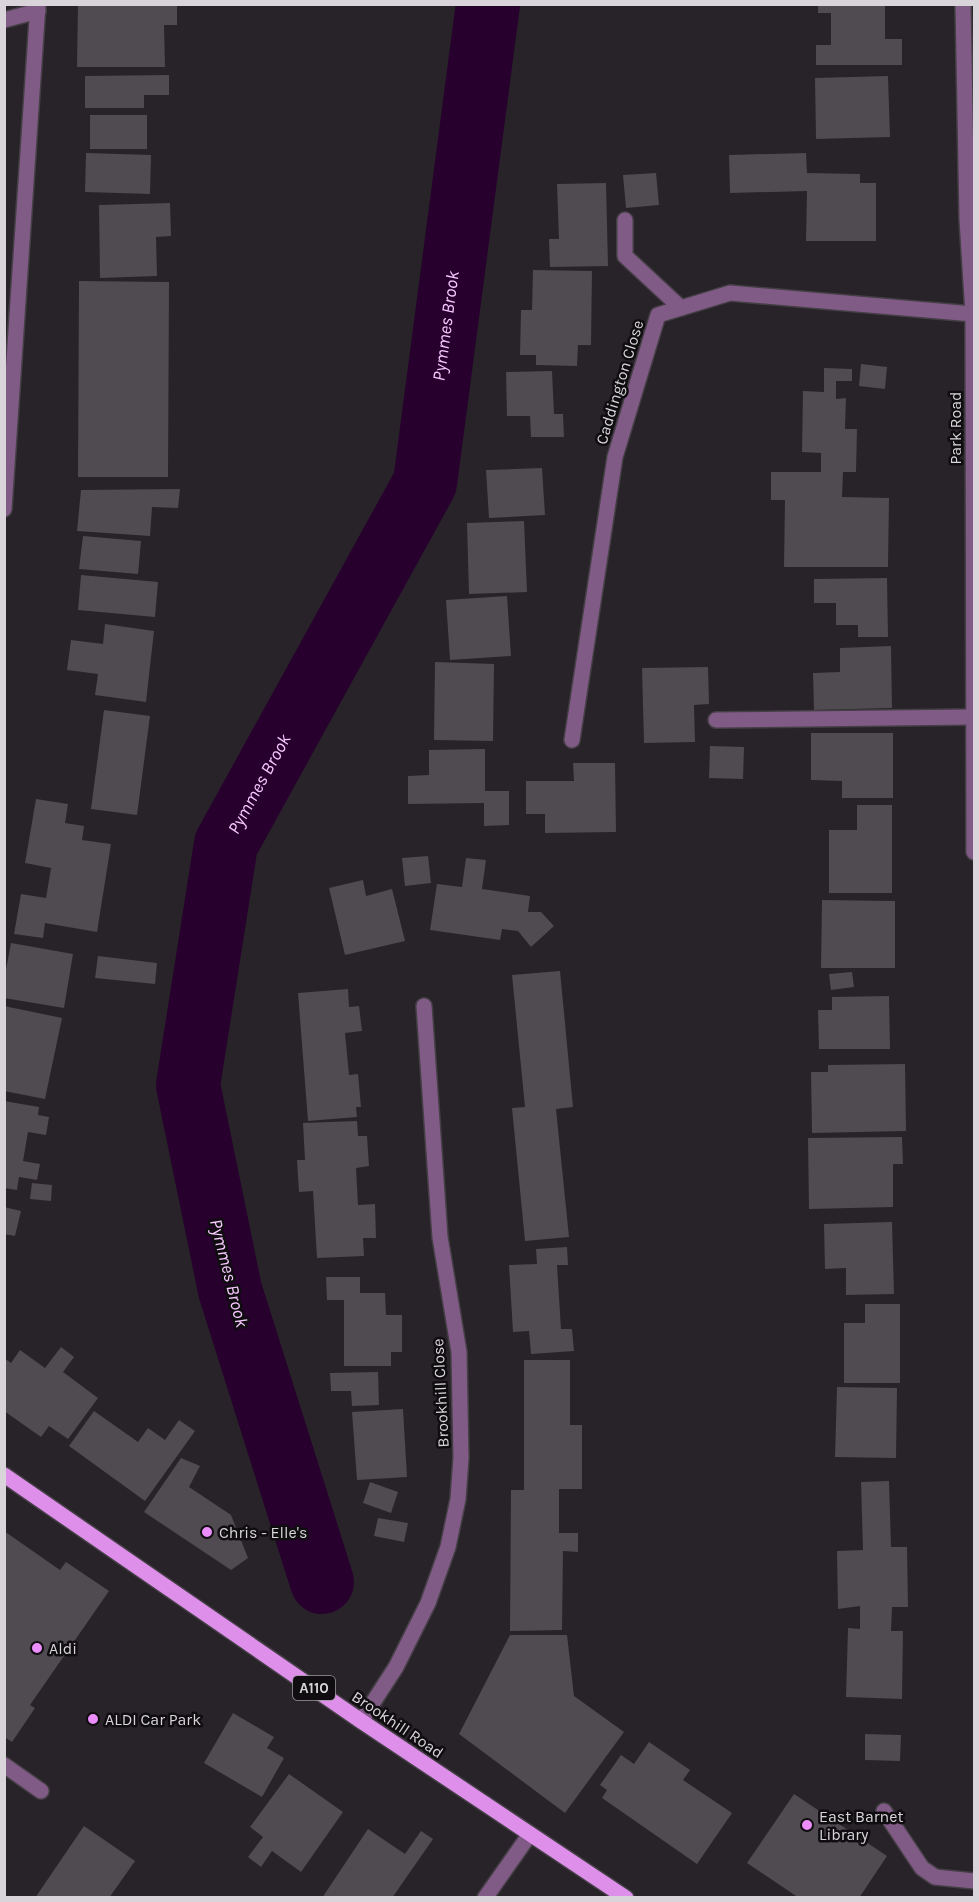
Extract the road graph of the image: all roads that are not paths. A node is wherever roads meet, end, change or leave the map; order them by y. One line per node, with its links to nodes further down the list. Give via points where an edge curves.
1 (963, 4): 4 (street, Park Road)
2 (38, 8): 3 (street); 9 (street)
3 (4, 20)
4 (969, 132): 7 (street, Park Road, via 967,219)
5 (625, 220): 6 (street, via 625,256)
6 (681, 308): 7 (street, Caddington Close, via 730,293); 13 (street, Caddington Close, via 658,315 615,457)
7 (973, 314): 8 (street, Park Road)
8 (974, 455): 10 (street, Park Road)
9 (4, 509)
10 (973, 717): 11 (street); 12 (street, Park Road)
11 (716, 720)
12 (974, 733): 14 (street, Park Road)
13 (572, 740)
14 (975, 852)
15 (424, 1006): 17 (street, Brookhill Close, via 440,1237 459,1352 458,1499 448,1547 428,1603 396,1667)
16 (4, 1474): 17 (main road, Brookhill Road / A110)
17 (361, 1721): 21 (main road, Brookhill Road / A110)
18 (4, 1765): 19 (street)
19 (41, 1791)
20 (884, 1811): 22 (street, via 922,1868 935,1877)
21 (530, 1834): 23 (street); 24 (main road, Brookhill Road / A110)
22 (975, 1881)
23 (485, 1898)
24 (626, 1898)

